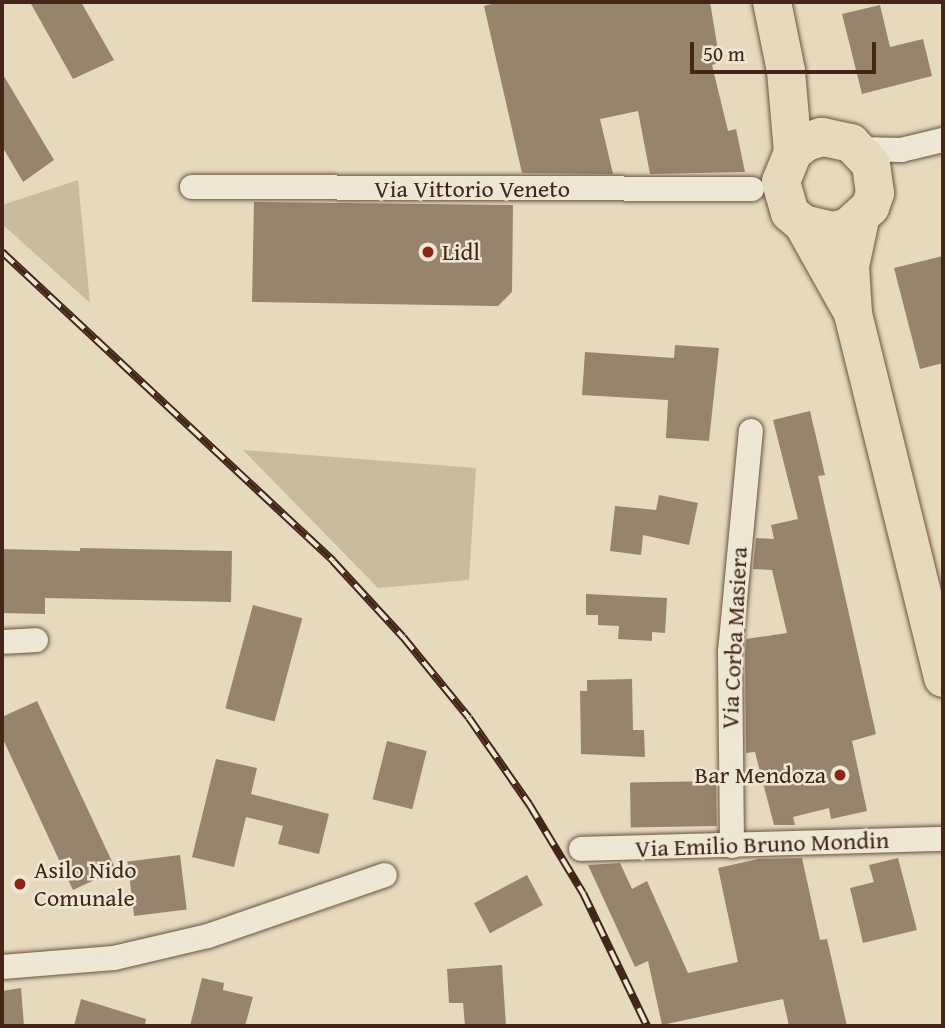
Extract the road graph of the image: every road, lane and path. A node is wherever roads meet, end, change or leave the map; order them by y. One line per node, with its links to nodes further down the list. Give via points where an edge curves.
1 (772, 2): 2 (main road)
2 (786, 71): 4 (main road); 5 (main road)
3 (943, 140): 5 (street)
4 (793, 152): 5 (main road, via 806,142); 9 (main road, via 783,173 783,198)
5 (857, 155): 8 (main road, via 870,207)
6 (192, 187): 7 (street, Via Vittorio Veneto)
7 (752, 189)
8 (860, 219): 9 (main road, via 834,231); 10 (main road, via 850,266)
9 (803, 224): 10 (main road)
10 (853, 314): 14 (main road)
11 (751, 431): 16 (street, Via Corba Masiera, via 730,652)
12 (36, 640): 13 (street)
13 (2, 642)
14 (943, 678)
15 (943, 839): 16 (street, Via Emilio Bruno Mondin)
16 (732, 846): 17 (street, Via Emilio Bruno Mondin)
17 (580, 849)
18 (385, 875): 19 (street, via 208,936 114,958)
19 (2, 967)

